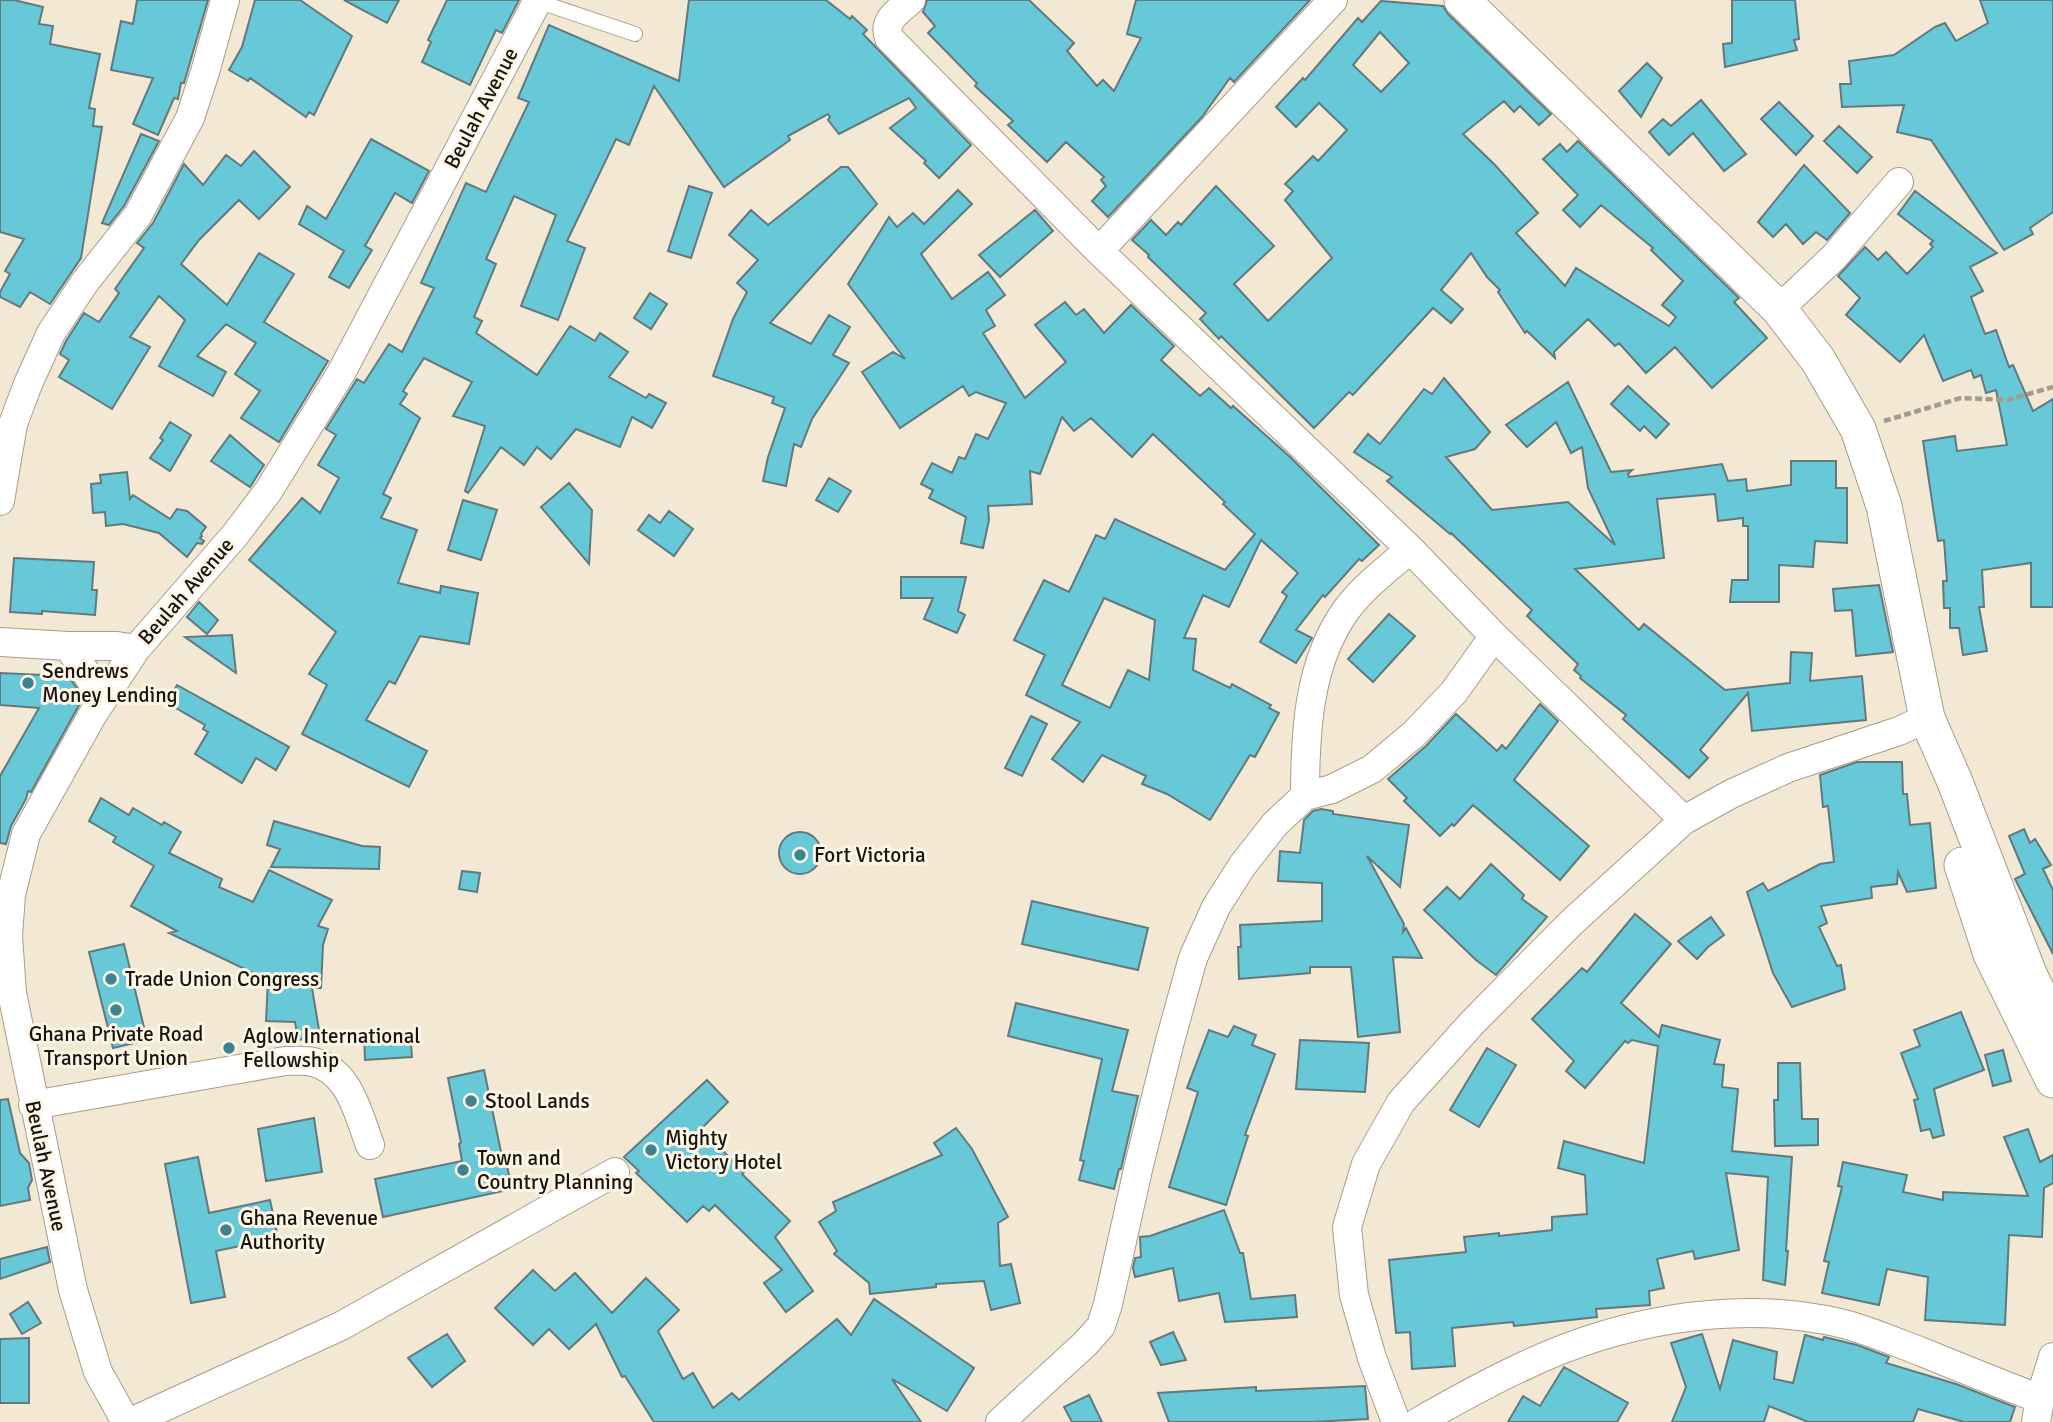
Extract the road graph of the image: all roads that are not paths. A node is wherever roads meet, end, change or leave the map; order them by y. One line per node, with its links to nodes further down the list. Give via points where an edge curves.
1 (225, 0): 10 (street, via 190,118 138,215 51,333 28,384 13,424)
2 (911, 0): 8 (street, via 889,19 889,38)
3 (1333, 0): 8 (street)
4 (1462, 0): 9 (street)
5 (538, 1): 6 (lane); 15 (street, Beulah Avenue, via 341,373 269,491)
6 (635, 34)
7 (1899, 182): 9 (street, via 1833,257)
8 (1099, 251): 11 (street)
9 (1779, 309): 17 (street, via 1818,360 1857,429 1884,506)
10 (0, 501)
11 (1410, 549): 12 (street); 18 (street, via 1366,587 1331,637 1309,710)
12 (1494, 636): 18 (street, via 1454,692 1414,734 1372,769 1332,789); 19 (street)
13 (0, 642): 14 (street)
14 (68, 646): 15 (street); 16 (street)
15 (136, 649): 16 (street, Beulah Avenue)
16 (103, 698): 22 (street, Beulah Avenue, via 26,834 11,895 12,993)
17 (1932, 730): 19 (street, via 1899,731 1788,768); 20 (street); 21 (street, via 1944,801 1991,954)
18 (1305, 796): 28 (street, via 1275,824 1242,866 1216,907 1193,958 1101,1326)
19 (1684, 820): 29 (street, via 1572,922 1473,1022 1401,1102 1366,1164 1347,1227 1354,1295)
20 (2053, 1024)
21 (2053, 1080)
22 (33, 1105): 23 (street, via 285,1061 312,1062 345,1082); 27 (street, Beulah Avenue, via 73,1290 98,1372)
23 (370, 1145)
24 (615, 1172): 27 (street, via 341,1326)
25 (2053, 1357): 26 (street)
26 (2038, 1411): 30 (street, via 1864,1330 1769,1313 1718,1314 1606,1335 1527,1364)
27 (129, 1422)
28 (1000, 1422)
29 (1396, 1422)
30 (1418, 1422)

